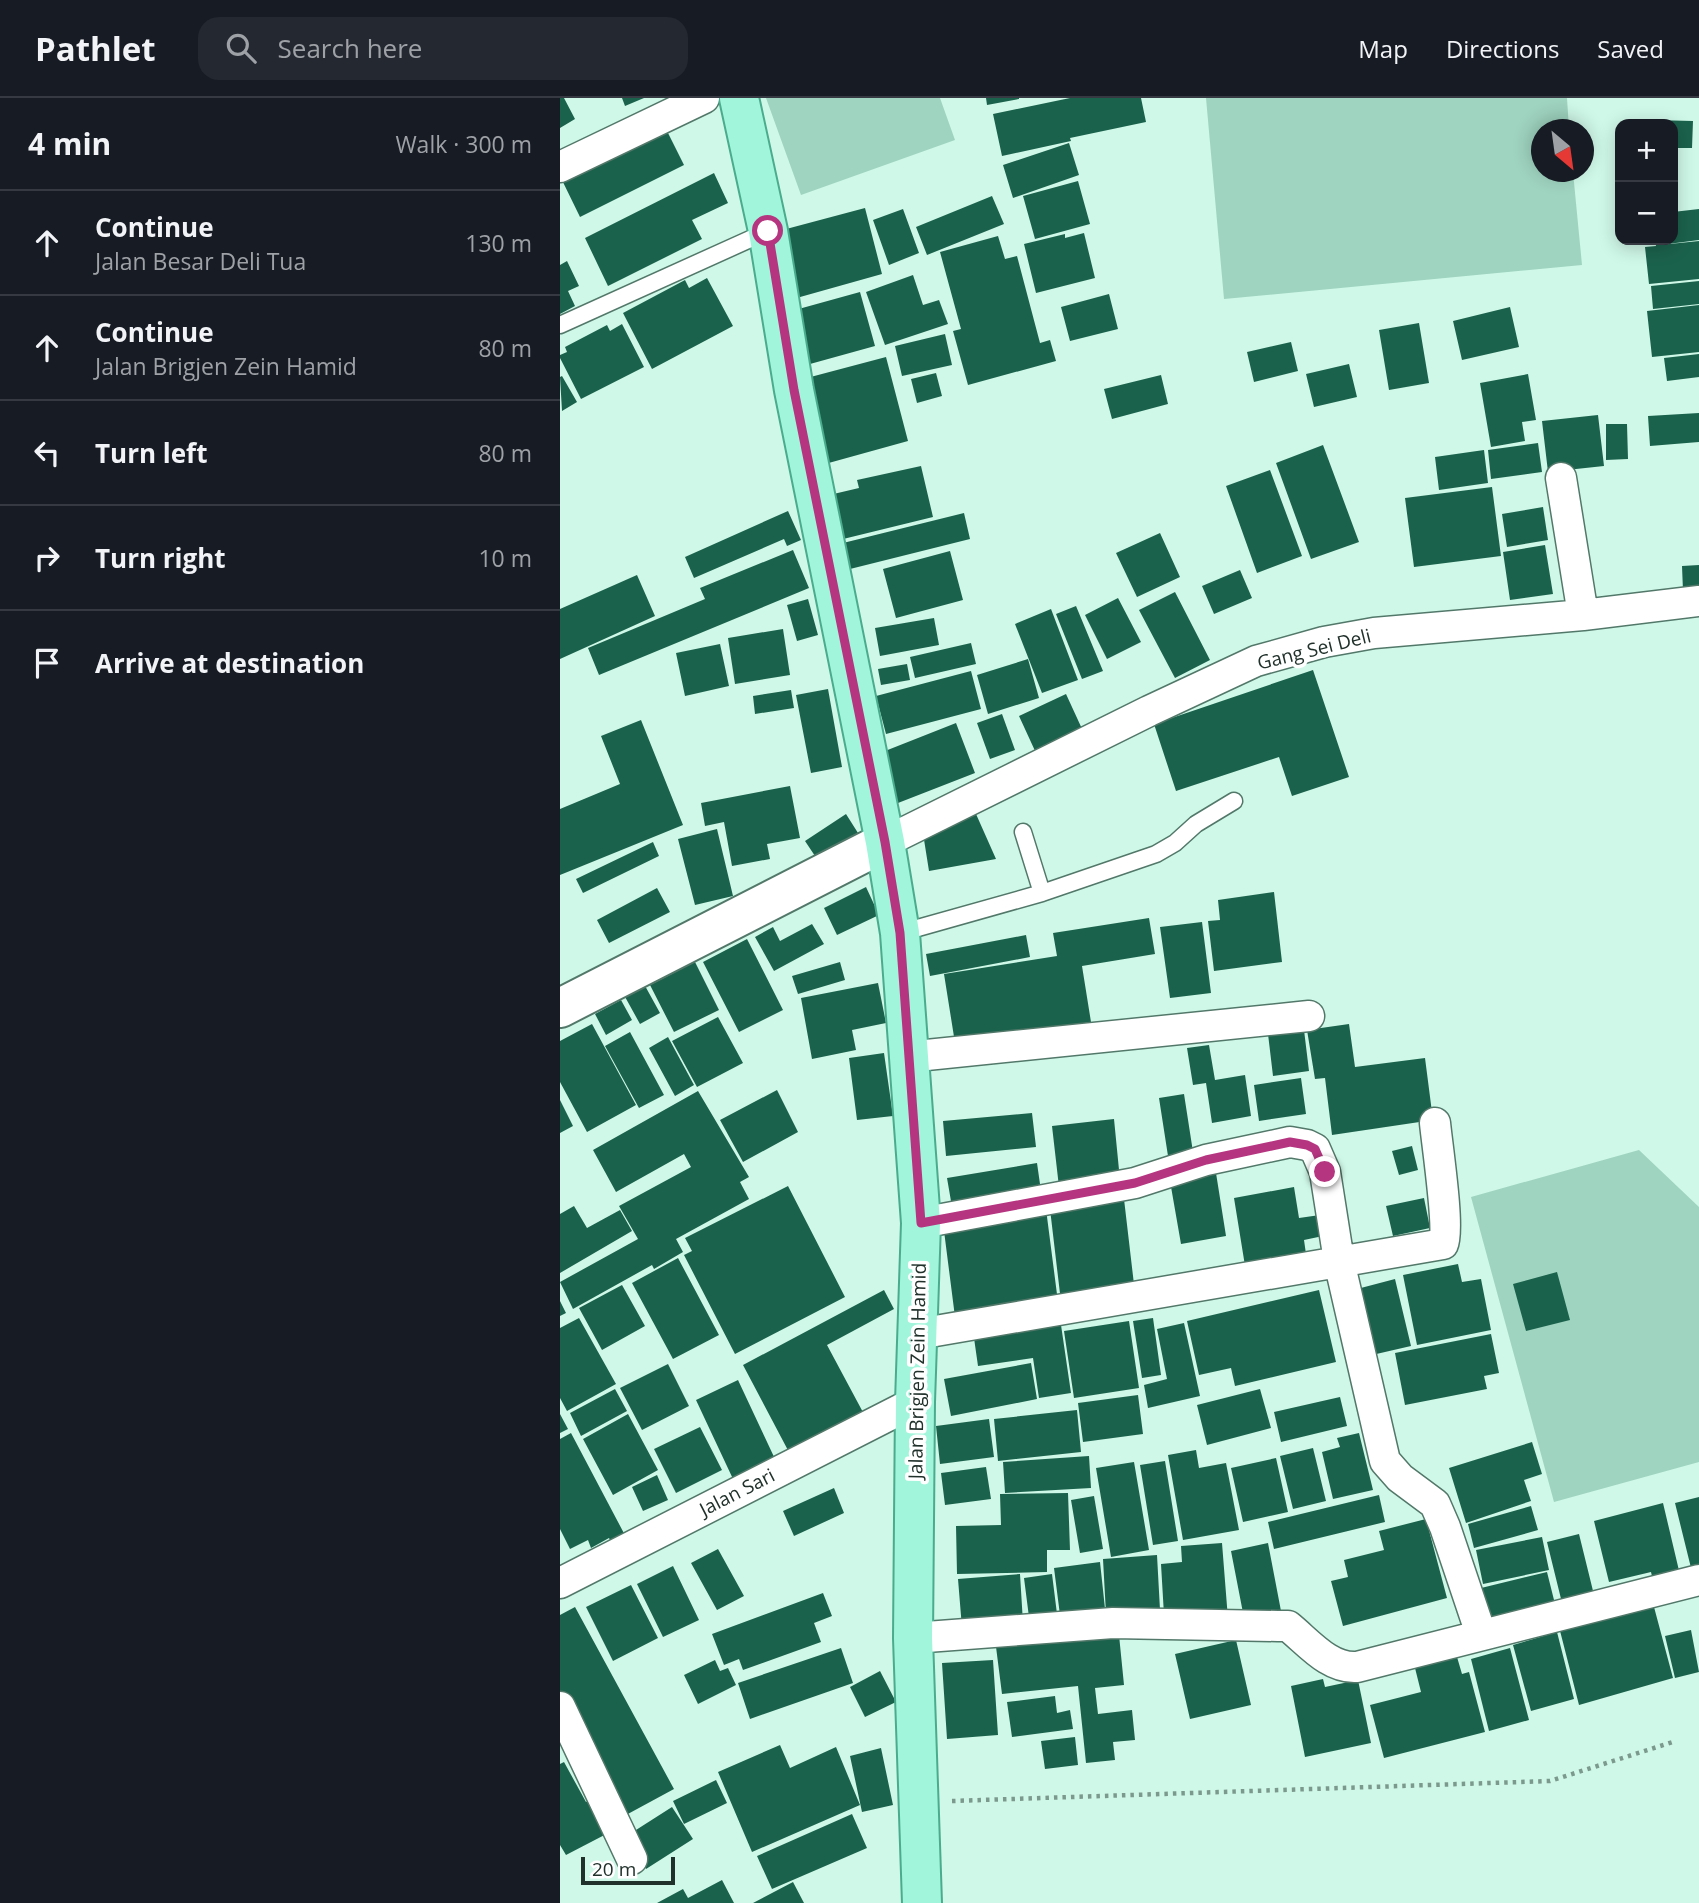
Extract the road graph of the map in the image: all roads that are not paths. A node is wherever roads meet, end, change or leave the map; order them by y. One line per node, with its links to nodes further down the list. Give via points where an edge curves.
1 (705, 98): 3 (street)
2 (739, 98): 4 (main road, Jalan Brigjen Zein Hamid)
3 (560, 167)
4 (768, 231): 5 (lane); 11 (main road, Jalan Brigjen Zein Hamid, via 794,390)
5 (560, 325)
6 (1561, 478): 8 (street)
7 (1699, 601): 8 (street, Gang Sei Deli)
8 (1583, 615): 11 (street, Gang Sei Deli, via 1374,633 1256,661)
9 (1234, 801): 12 (lane, via 1196,824 1166,850)
10 (1023, 832): 12 (lane)
11 (885, 842): 13 (main road, Jalan Brigjen Zein Hamid); 14 (street)
12 (1042, 893): 13 (lane)
13 (900, 933): 16 (main road, Jalan Brigjen Zein Hamid)
14 (560, 1008)
15 (1309, 1016): 16 (street)
16 (908, 1057): 18 (main road, Jalan Brigjen Zein Hamid)
17 (1435, 1123): 19 (street, via 1445,1243)
18 (921, 1223): 19 (street, via 1135,1183 1206,1160 1290,1142 1315,1149 1321,1158); 20 (main road, Jalan Brigjen Zein Hamid)
19 (1339, 1261): 20 (street); 24 (street, via 1385,1461 1435,1504)
20 (918, 1334): 21 (main road, Jalan Brigjen Zein Hamid)
21 (915, 1402): 23 (street, Jalan Sari); 25 (main road, Jalan Brigjen Zein Hamid)
22 (1699, 1580): 24 (street)
23 (560, 1583)
24 (1481, 1634): 25 (street, via 1349,1667 1333,1662 1288,1626 1113,1623)
25 (913, 1638): 28 (main road, Jalan Brigjen Zein Hamid)
26 (560, 1707): 27 (street)
27 (632, 1859)
28 (922, 1903)

